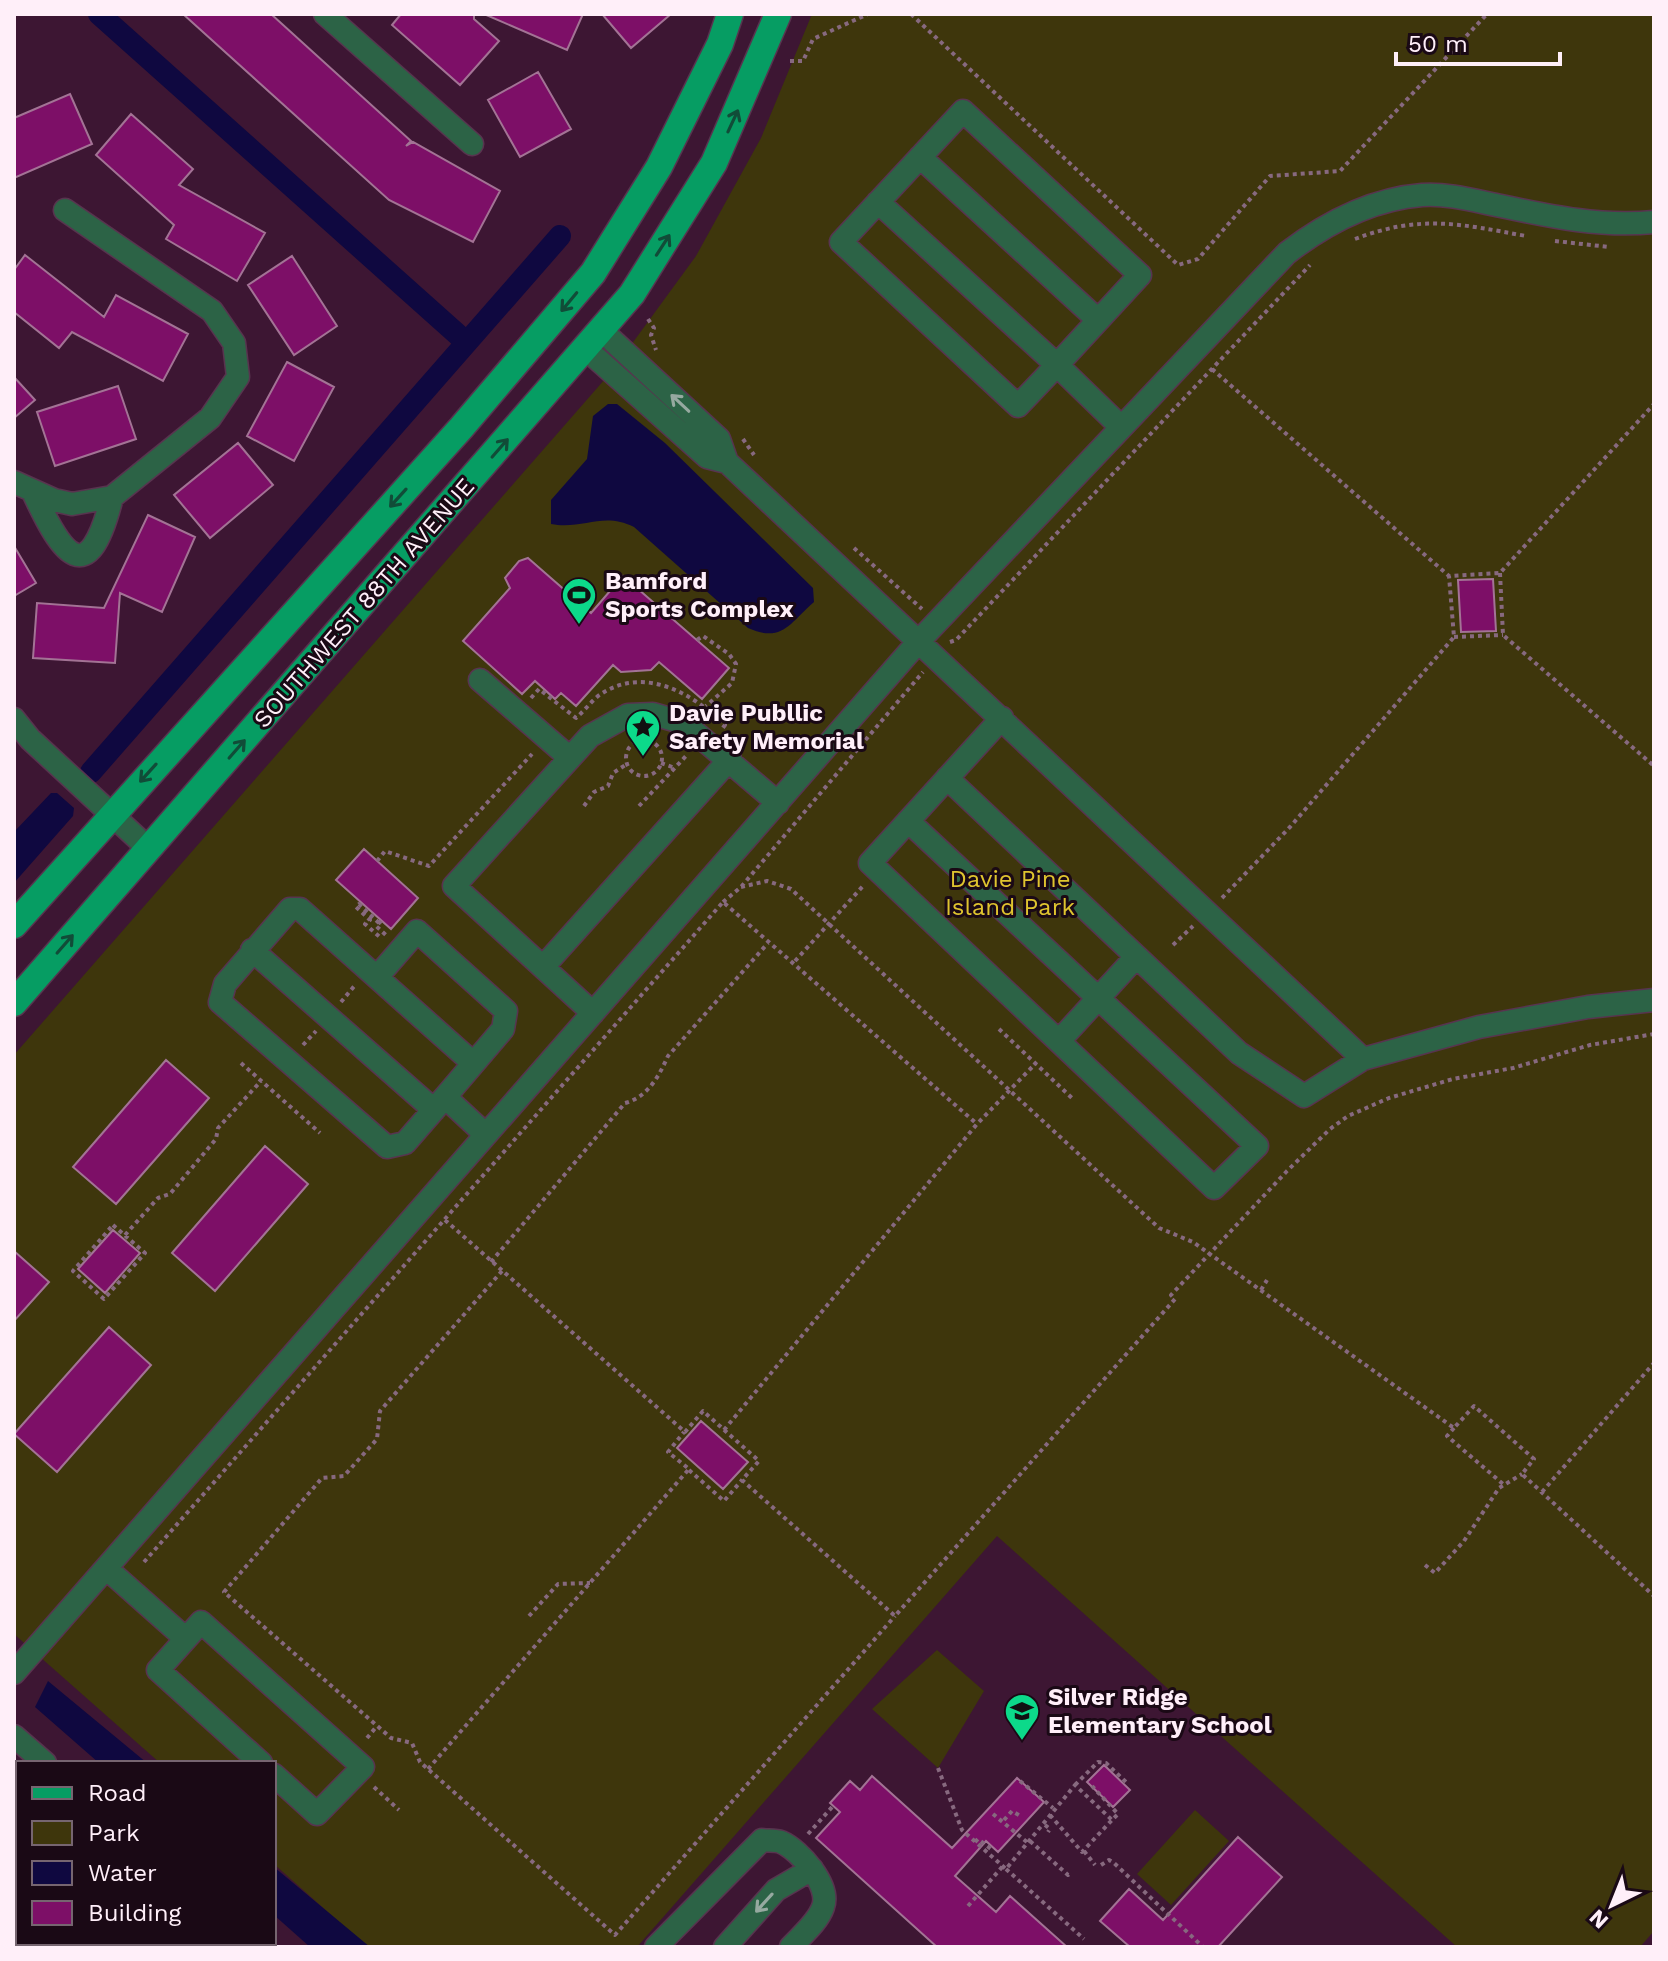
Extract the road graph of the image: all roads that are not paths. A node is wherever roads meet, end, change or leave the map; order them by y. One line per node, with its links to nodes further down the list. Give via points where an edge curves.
1 (730, 14): 23 (main road, SOUTHWEST 88TH AVENUE, one-way to 23, via 659,167 583,285 461,428)
2 (778, 14): 10 (main road, SOUTHWEST 88TH AVENUE, one-way to 2, via 632,294 698,191)
3 (331, 16): 4 (street)
4 (472, 144)
5 (920, 157): 6 (street); 9 (street); 9 (street, via 963,111 1140,275)
6 (878, 202): 11 (street); 11 (street, via 841,242 1018,406)
7 (65, 210): 14 (street, via 212,311 234,343 238,377 210,418)
8 (1654, 222): 12 (street, via 1579,222 1425,195 1395,199 1316,231 1287,253)
9 (1098, 320): 11 (street)
10 (593, 339): 15 (street, via 707,457 727,462); 25 (main road, SOUTHWEST 88TH AVENUE, one-way to 10)
11 (1057, 365): 12 (street)
12 (1121, 427): 15 (street)
13 (23, 487): 14 (street, via 72,504); 14 (street, via 53,537 77,555 99,537)
14 (112, 497)
15 (919, 641): 17 (street); 22 (street)
16 (480, 680): 19 (street)
17 (1002, 718): 21 (street); 36 (street)
18 (14, 719): 23 (street)
19 (570, 758): 20 (street, via 601,727 640,713 684,723); 29 (street, via 454,886)
20 (730, 759): 22 (street); 29 (street)
21 (947, 778): 24 (street); 28 (street)
22 (778, 803): 34 (street)
23 (111, 814): 25 (street); 26 (main road, SOUTHWEST 88TH AVENUE)
24 (908, 821): 31 (street); 35 (street, via 870,863)
25 (149, 849): 33 (main road, SOUTHWEST 88TH AVENUE, one-way to 25)
26 (14, 925)
27 (252, 950): 30 (street, via 290,909 300,909); 38 (street); 38 (street, via 225,984 220,1002 387,1147 405,1143)
28 (1136, 957): 31 (street); 36 (street, via 1239,1053 1304,1096)
29 (543, 967): 34 (street)
30 (368, 978): 37 (street); 37 (street, via 417,931 506,1011 503,1029)
31 (1099, 998): 35 (street); 35 (street, via 1257,1146 1214,1188)
32 (1654, 1000): 36 (street, via 1479,1027)
33 (14, 1003)
34 (593, 1013): 39 (street)
35 (1059, 1041)
36 (1363, 1059)
37 (473, 1063): 38 (street)
38 (440, 1103): 39 (street)
39 (485, 1134): 40 (street)
40 (106, 1568): 41 (street); 42 (street)
41 (185, 1638): 45 (street, via 158,1670); 46 (street, via 201,1622 363,1767 317,1814)
42 (14, 1673)
43 (14, 1736): 44 (street)
44 (43, 1761)
45 (259, 1761)
46 (276, 1777)
47 (812, 1869): 48 (street, via 781,1842 762,1840); 49 (street, one-way to 49, via 776,1890); 50 (street, via 824,1907)
48 (656, 1947)
49 (725, 1947)
50 (791, 1947)

